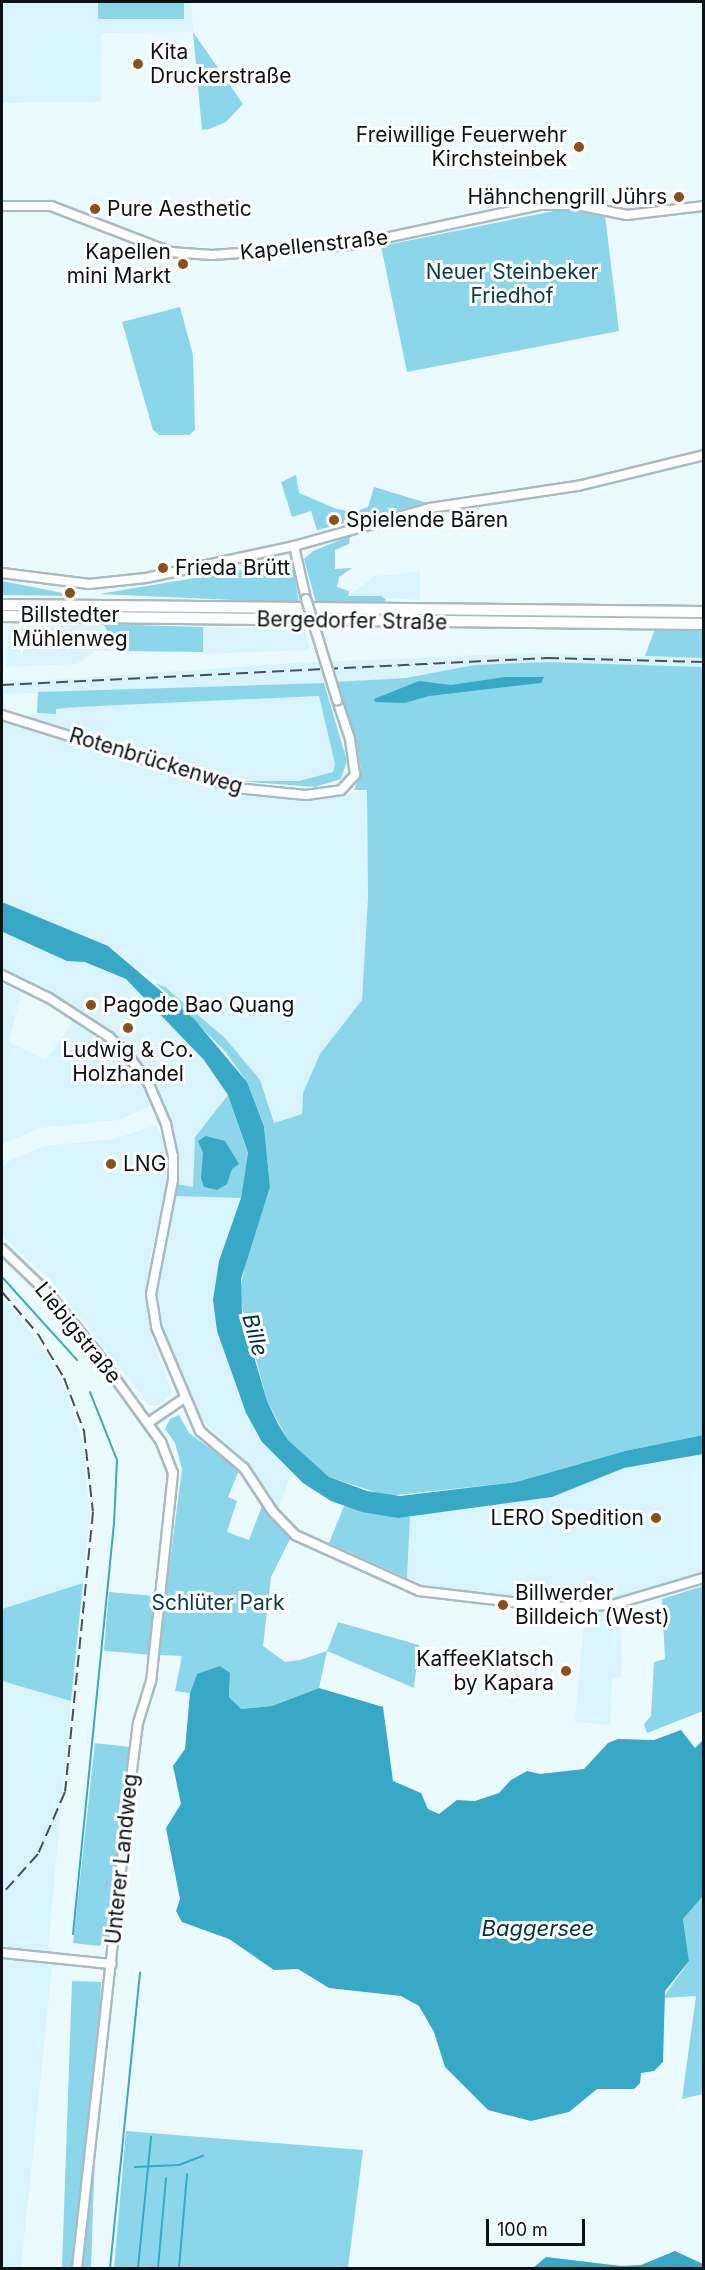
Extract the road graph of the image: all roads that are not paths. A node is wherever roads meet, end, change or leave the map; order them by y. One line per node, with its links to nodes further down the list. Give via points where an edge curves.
1 (2, 206): 2 (street, Kapellenstraße, via 66,209 170,252 212,255 352,245 540,205 577,205 627,214)
2 (704, 206)
3 (704, 455): 4 (street, via 589,484 430,508)
4 (294, 546): 5 (street, via 104,584 58,582); 10 (street, Rotenbrückenweg, bridge, via 306,599 350,739 355,775 341,790 306,795 236,788)
5 (5, 573)
6 (2, 604): 7 (highway, Bergedorfer Straße)
7 (704, 612)
8 (2, 616): 9 (highway, Bergedorfer Straße)
9 (704, 624)
10 (2, 715)
11 (2, 975): 13 (street, via 49,998 109,1037 137,1066 162,1113 171,1141 173,1180 151,1294 156,1327)
12 (2, 1249): 14 (street, Liebigstraße, via 69,1316)
13 (183, 1399): 14 (street); 16 (street, via 200,1431 244,1468 273,1512 295,1535 419,1591 589,1608 635,1600)
14 (148, 1423): 15 (street, Liebigstraße)
15 (166, 1451): 18 (street, Unterer Landweg, via 172,1478 151,1681 138,1723)
16 (704, 1578)
17 (2, 1953): 18 (street)
18 (111, 1964): 19 (street, Unterer Landweg, via 94,2087)
19 (77, 2268)

